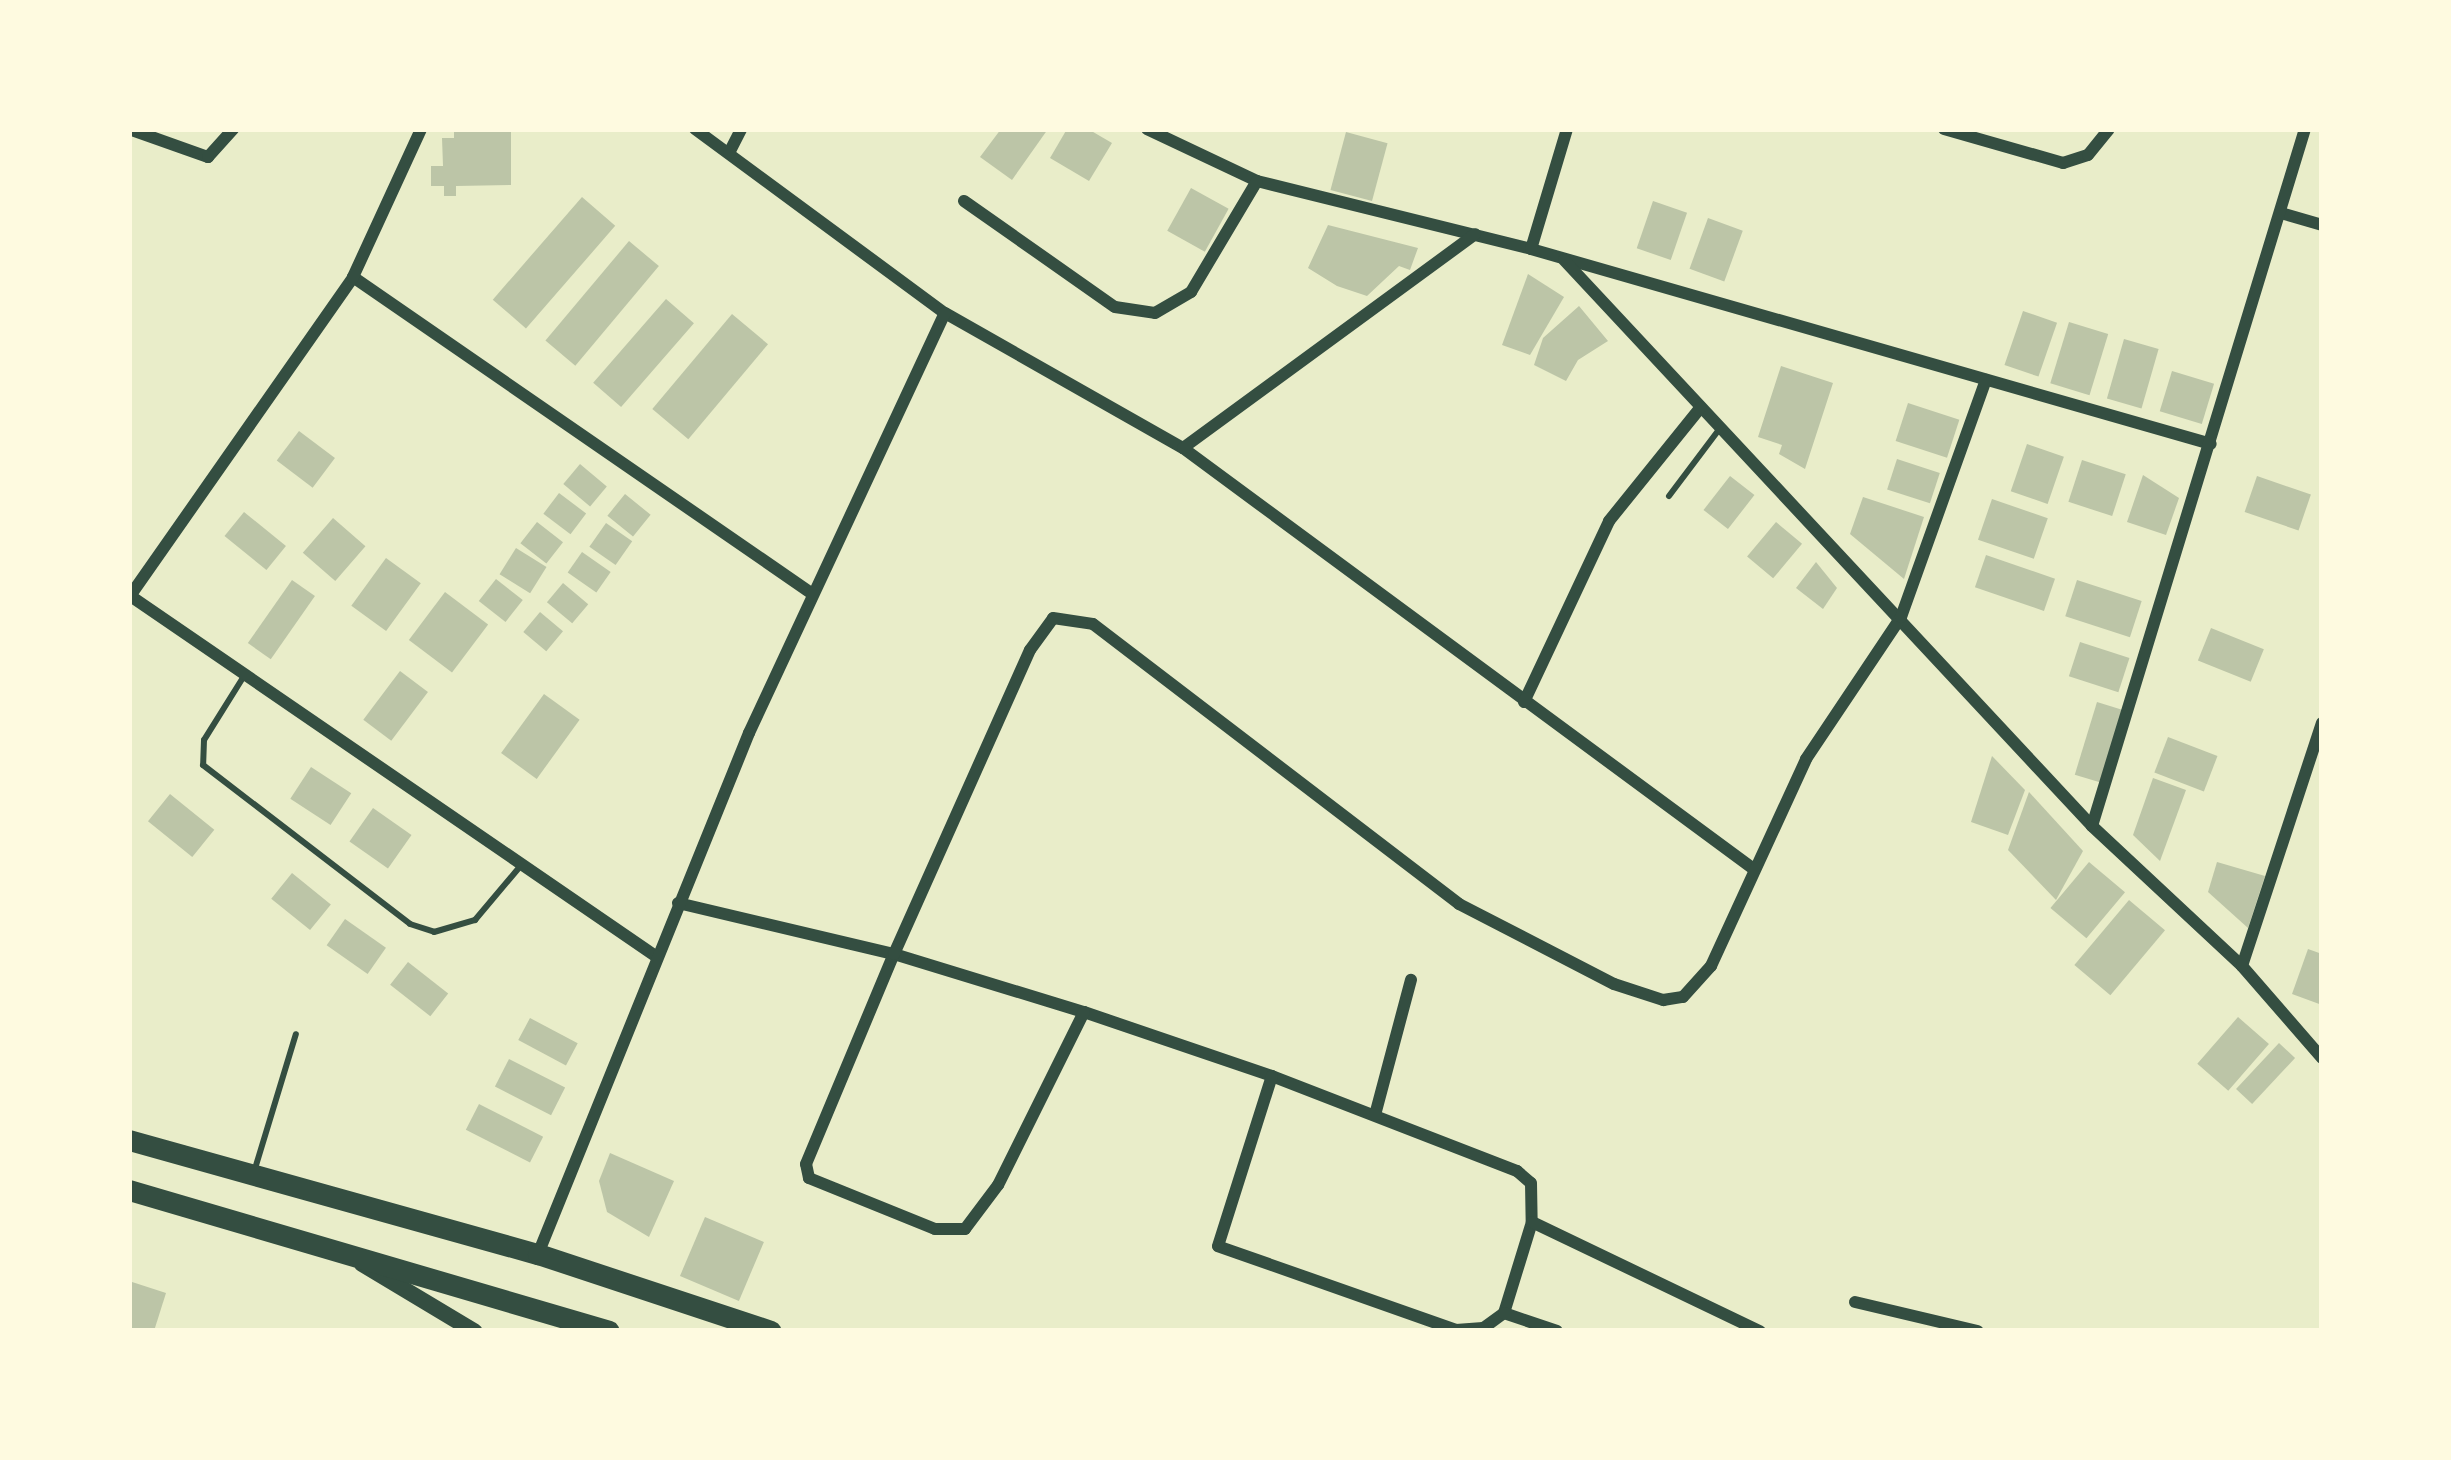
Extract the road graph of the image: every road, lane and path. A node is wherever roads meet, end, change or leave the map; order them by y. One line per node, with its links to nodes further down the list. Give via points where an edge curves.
1 (129, 129): 2 (street, via 198,156 218,153)
2 (233, 129)
3 (421, 129): 19 (street)
4 (695, 129): 11 (street)
5 (741, 129): 11 (street)
6 (1148, 129): 12 (street)
7 (1567, 129): 17 (street)
8 (1943, 129): 9 (street, via 2063,163 2088,155)
9 (2109, 129)
10 (2305, 129): 14 (street)
11 (729, 153): 20 (street)
12 (1257, 181): 13 (street, via 1191,292 1155,313 1115,307); 16 (street)
13 (964, 201)
14 (2281, 213): 15 (street); 24 (street)
15 (2322, 225)
16 (1475, 234): 17 (street); 25 (street)
17 (1531, 249): 18 (street)
18 (1563, 259): 21 (street); 22 (street)
19 (353, 277): 27 (street); 28 (street)
20 (945, 314): 25 (street); 27 (street)
21 (1986, 380): 24 (street); 29 (street)
22 (1701, 407): 23 (street); 31 (street, via 1609,520)
23 (1720, 427): 26 (lane); 29 (street)
24 (2211, 444): 33 (street)
25 (1184, 448): 31 (street)
26 (1669, 496)
27 (811, 593): 36 (street)
28 (130, 596): 30 (street)
29 (1901, 617): 33 (street); 34 (street, via 1806,759)
30 (244, 676): 35 (street); 35 (lane, via 204,740 203,766 410,924 434,932 475,920)
31 (1524, 702): 34 (street)
32 (2322, 724): 39 (street)
33 (2092, 826): 39 (street)
34 (1751, 867): 37 (street, via 1698,987 1663,1000 1629,989 1507,933 1400,866 1093,623 1053,618 1030,650)
35 (518, 868): 38 (street)
36 (678, 903): 37 (street); 38 (street)
37 (894, 954): 41 (street); 41 (street, via 807,1171 814,1183 935,1229 965,1229 979,1217)
38 (654, 955): 51 (street)
39 (2242, 966): 43 (street)
40 (1412, 980): 45 (street)
41 (1084, 1012): 44 (street)
42 (296, 1034): 47 (lane)
43 (2322, 1058)
44 (1272, 1076): 45 (street); 57 (street, via 1218,1246)
45 (1376, 1115): 49 (street, via 1527,1176)
46 (129, 1140): 47 (highway)
47 (253, 1175): 51 (highway)
48 (129, 1190): 50 (highway)
49 (1532, 1222): 53 (street); 59 (street)
50 (330, 1246): 54 (street); 55 (highway)
51 (538, 1254): 56 (highway)
52 (1855, 1302): 60 (street)
53 (1504, 1313): 57 (street, via 1483,1328); 58 (street)
54 (474, 1331)
55 (609, 1331)
56 (771, 1331)
57 (1455, 1331)
58 (1557, 1331)
59 (1760, 1331)
60 (1978, 1331)

